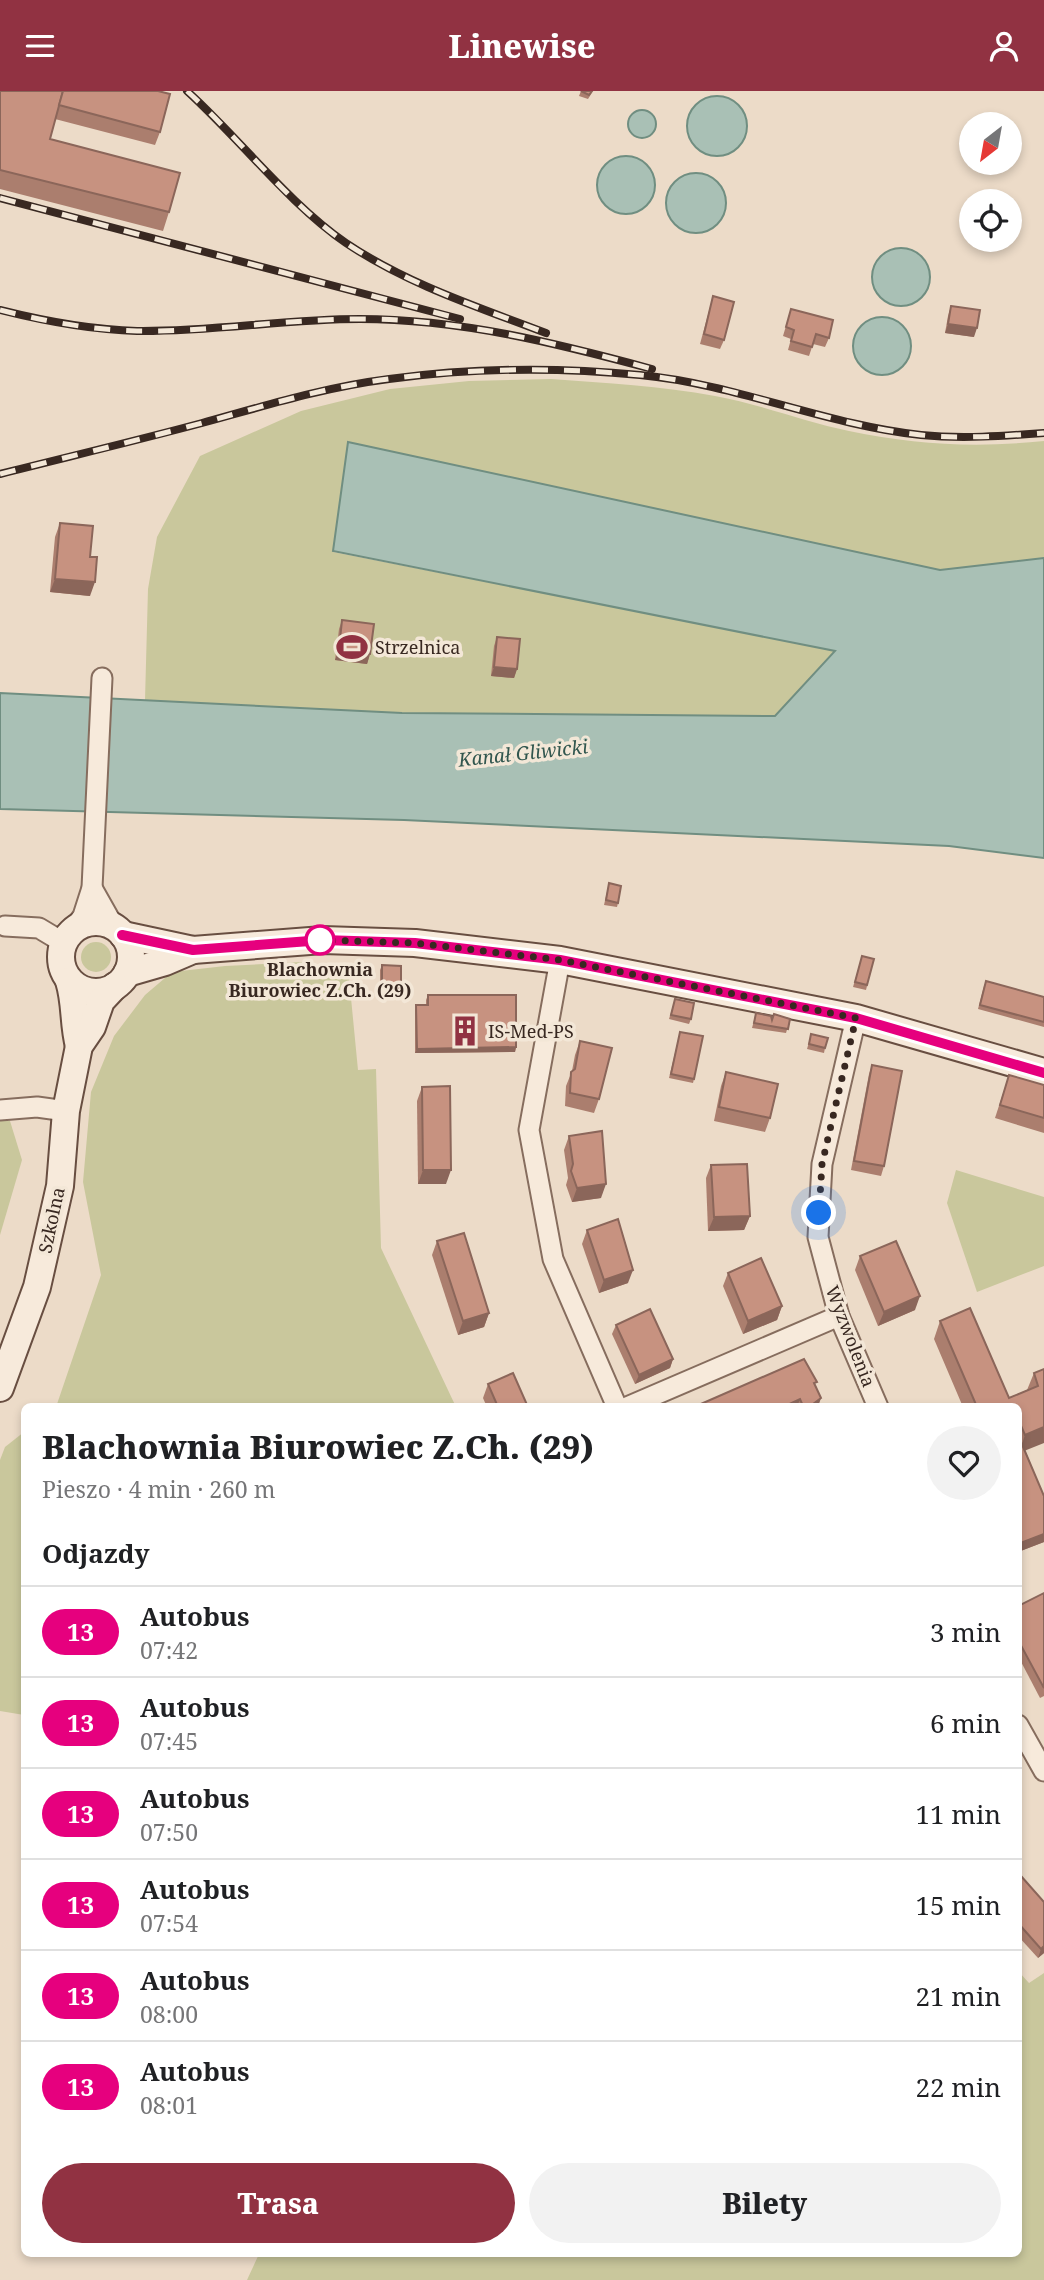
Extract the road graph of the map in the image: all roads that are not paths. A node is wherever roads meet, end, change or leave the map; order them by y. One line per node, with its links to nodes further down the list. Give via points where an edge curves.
1 (102, 681): 2 (street)
2 (92, 888): 4 (street); 5 (street, via 83,916)
3 (5, 926): 5 (street, via 39,928)
4 (118, 931): 5 (street, via 91,923); 6 (street); 8 (street, via 130,954)
5 (67, 938): 9 (street, via 61,963)
6 (193, 950): 7 (street, via 323,940 415,943); 8 (street)
7 (560, 960): 10 (street); 17 (street, via 529,1130 553,1259)
8 (121, 980): 9 (street, via 96,992); 11 (street, Szkolna, via 101,1001)
9 (69, 981): 11 (street, Szkolna)
10 (856, 1018): 12 (street); 15 (street, Wyzwolenia, via 821,1176 818,1237)
11 (79, 1046): 14 (street, Szkolna)
12 (1044, 1073)
13 (0, 1109): 14 (street)
14 (66, 1111): 16 (street, Szkolna, via 60,1187 37,1287)
15 (839, 1316): 18 (street); 19 (street, Wyzwolenia)
16 (0, 1388)
17 (615, 1403)
18 (636, 1403)
19 (876, 1403)
20 (1022, 1732): 21 (street)
21 (1044, 1771)

